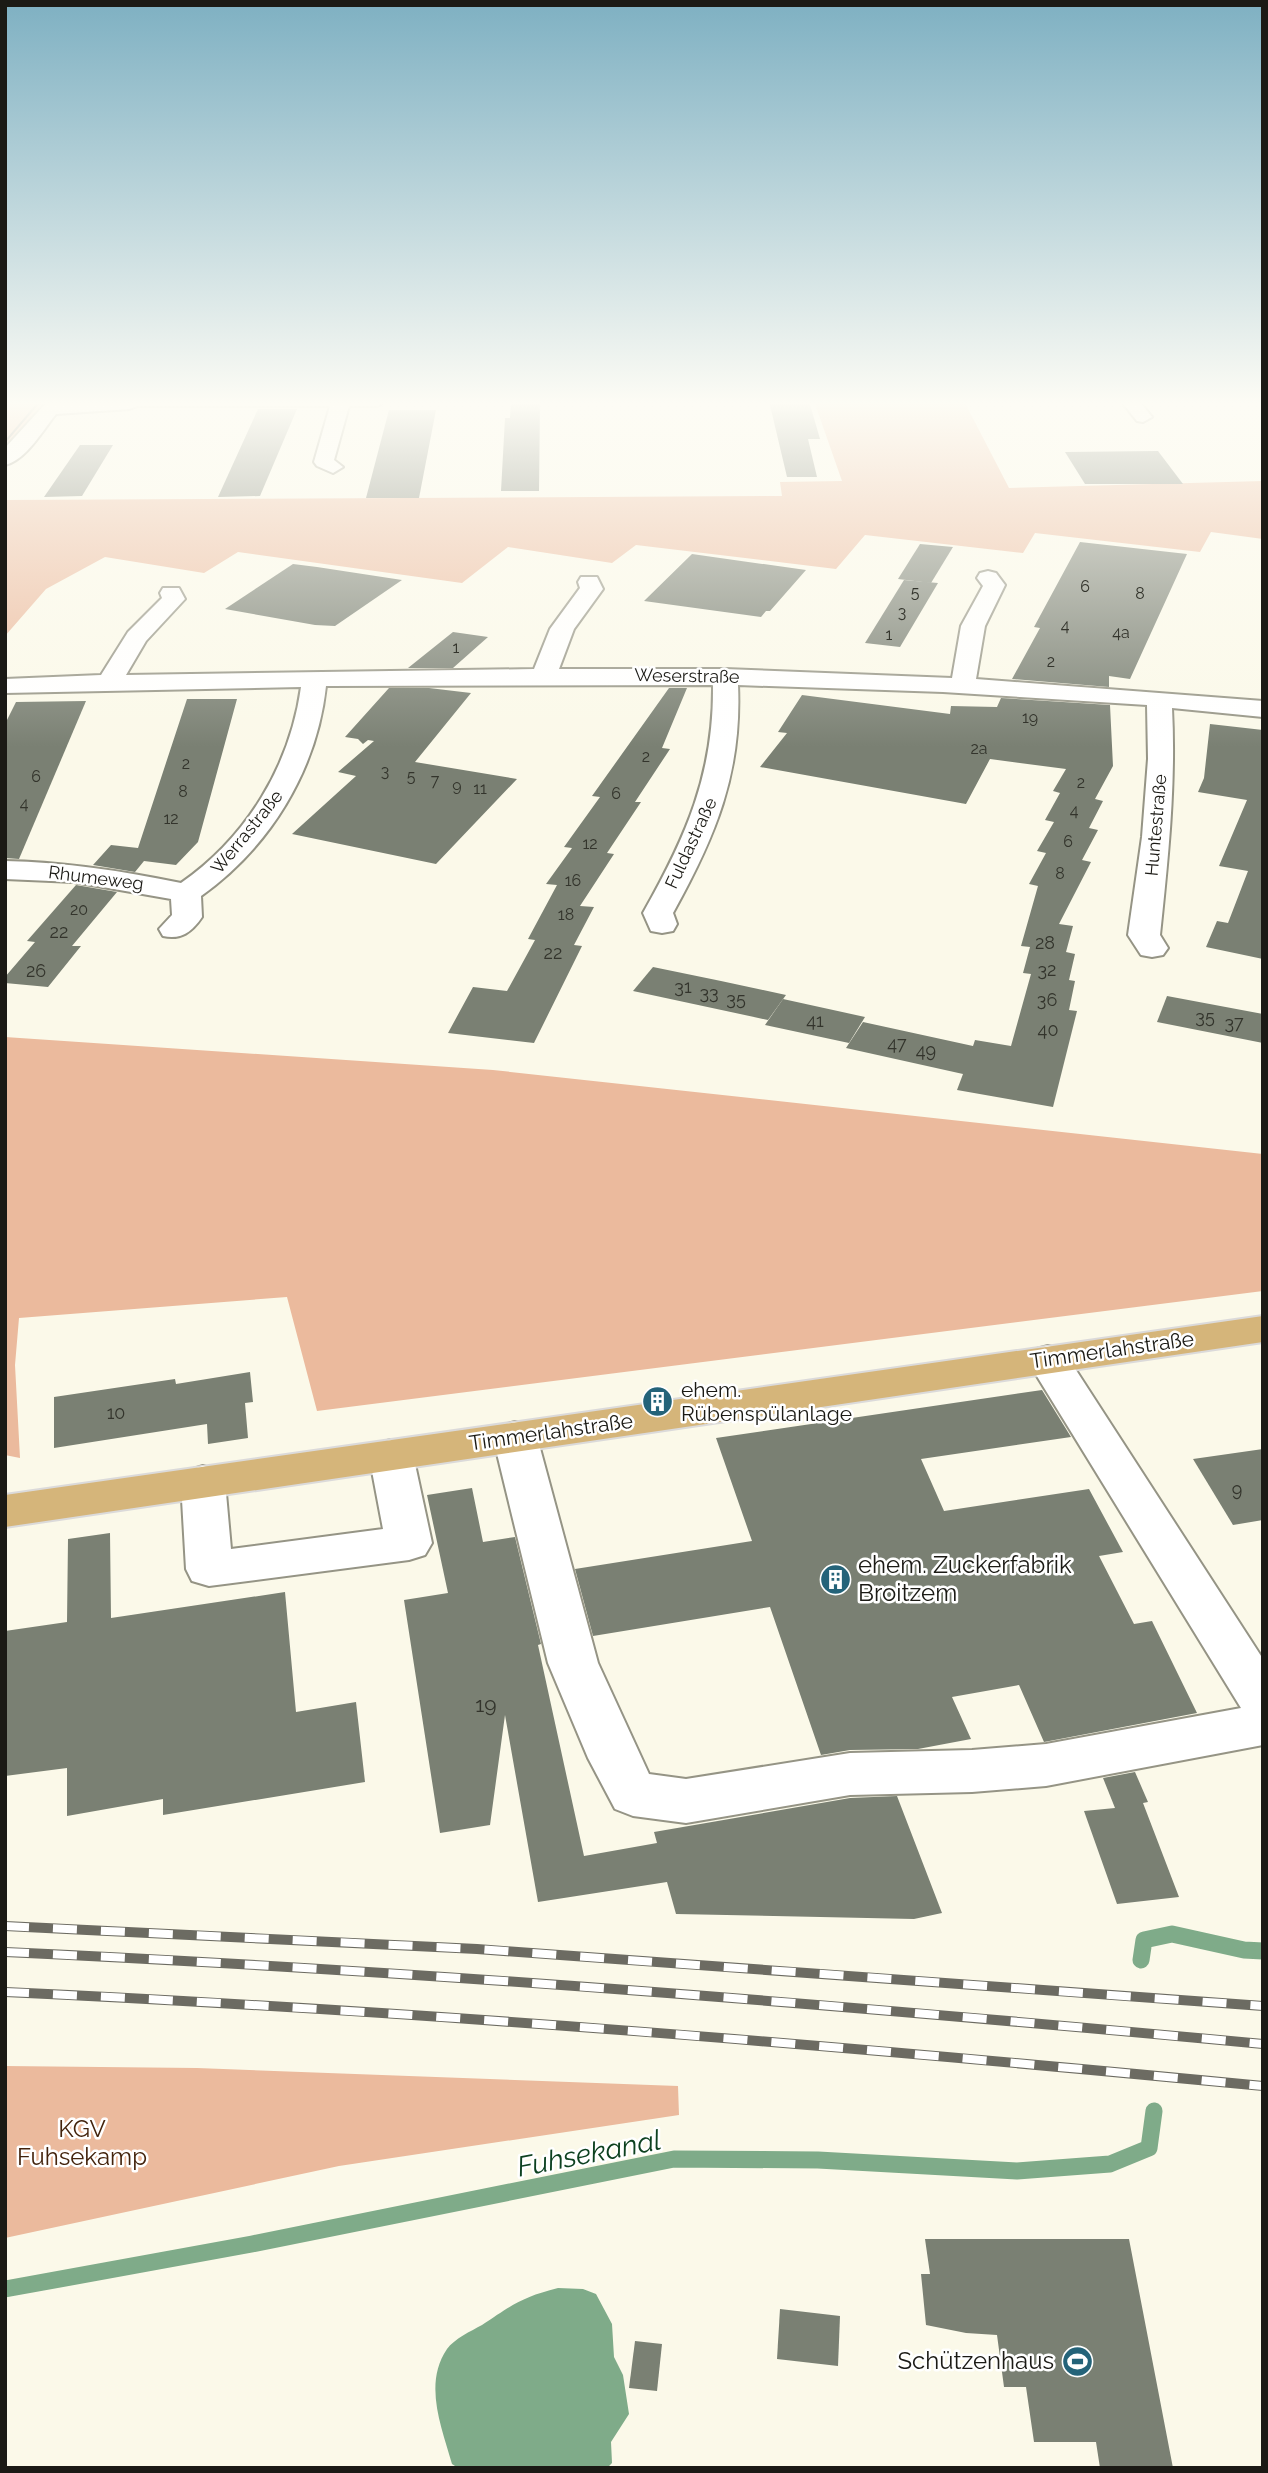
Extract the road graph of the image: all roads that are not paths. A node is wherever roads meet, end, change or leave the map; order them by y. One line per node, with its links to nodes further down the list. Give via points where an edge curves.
1 (988, 578): 9 (street, via 994,585 973,626)
2 (589, 582): 4 (street, via 593,589 571,612 554,641)
3 (172, 593): 8 (street, via 174,599 136,637)
4 (545, 676): 5 (street, Weserstraße); 7 (street, Weserstraße)
5 (725, 676): 9 (street, Weserstraße); 15 (street, Fuldastraße, via 728,715 719,779 696,842 657,913)
6 (5, 678): 8 (street, Weserstraße)
7 (314, 679): 8 (street, Weserstraße); 14 (street, Werrastraße, via 309,718 285,783 232,856)
8 (110, 682): 10 (street, Weserstraße)
9 (963, 684): 11 (street, Weserstraße)
10 (5, 685)
11 (1159, 699): 12 (street, Weserstraße); 17 (street, Huntestraße, via 1157,827 1143,935)
12 (1263, 709)
13 (5, 870): 14 (street, Rhumeweg, via 66,873)
14 (186, 893): 16 (street, via 187,916)
15 (662, 924)
16 (174, 929)
17 (1152, 948)
18 (1263, 1329): 19 (main road, Timmerlahstraße)
19 (1048, 1360): 20 (main road, Timmerlahstraße); 24 (street)
20 (515, 1437): 21 (main road, Timmerlahstraße); 25 (street, via 573,1663 633,1794 686,1801 850,1774 1046,1765)
21 (391, 1455): 22 (main road, Timmerlahstraße); 22 (street, via 409,1544 209,1569)
22 (203, 1482): 23 (main road, Timmerlahstraße)
23 (5, 1511)
24 (1263, 1701)
25 (1263, 1725)

